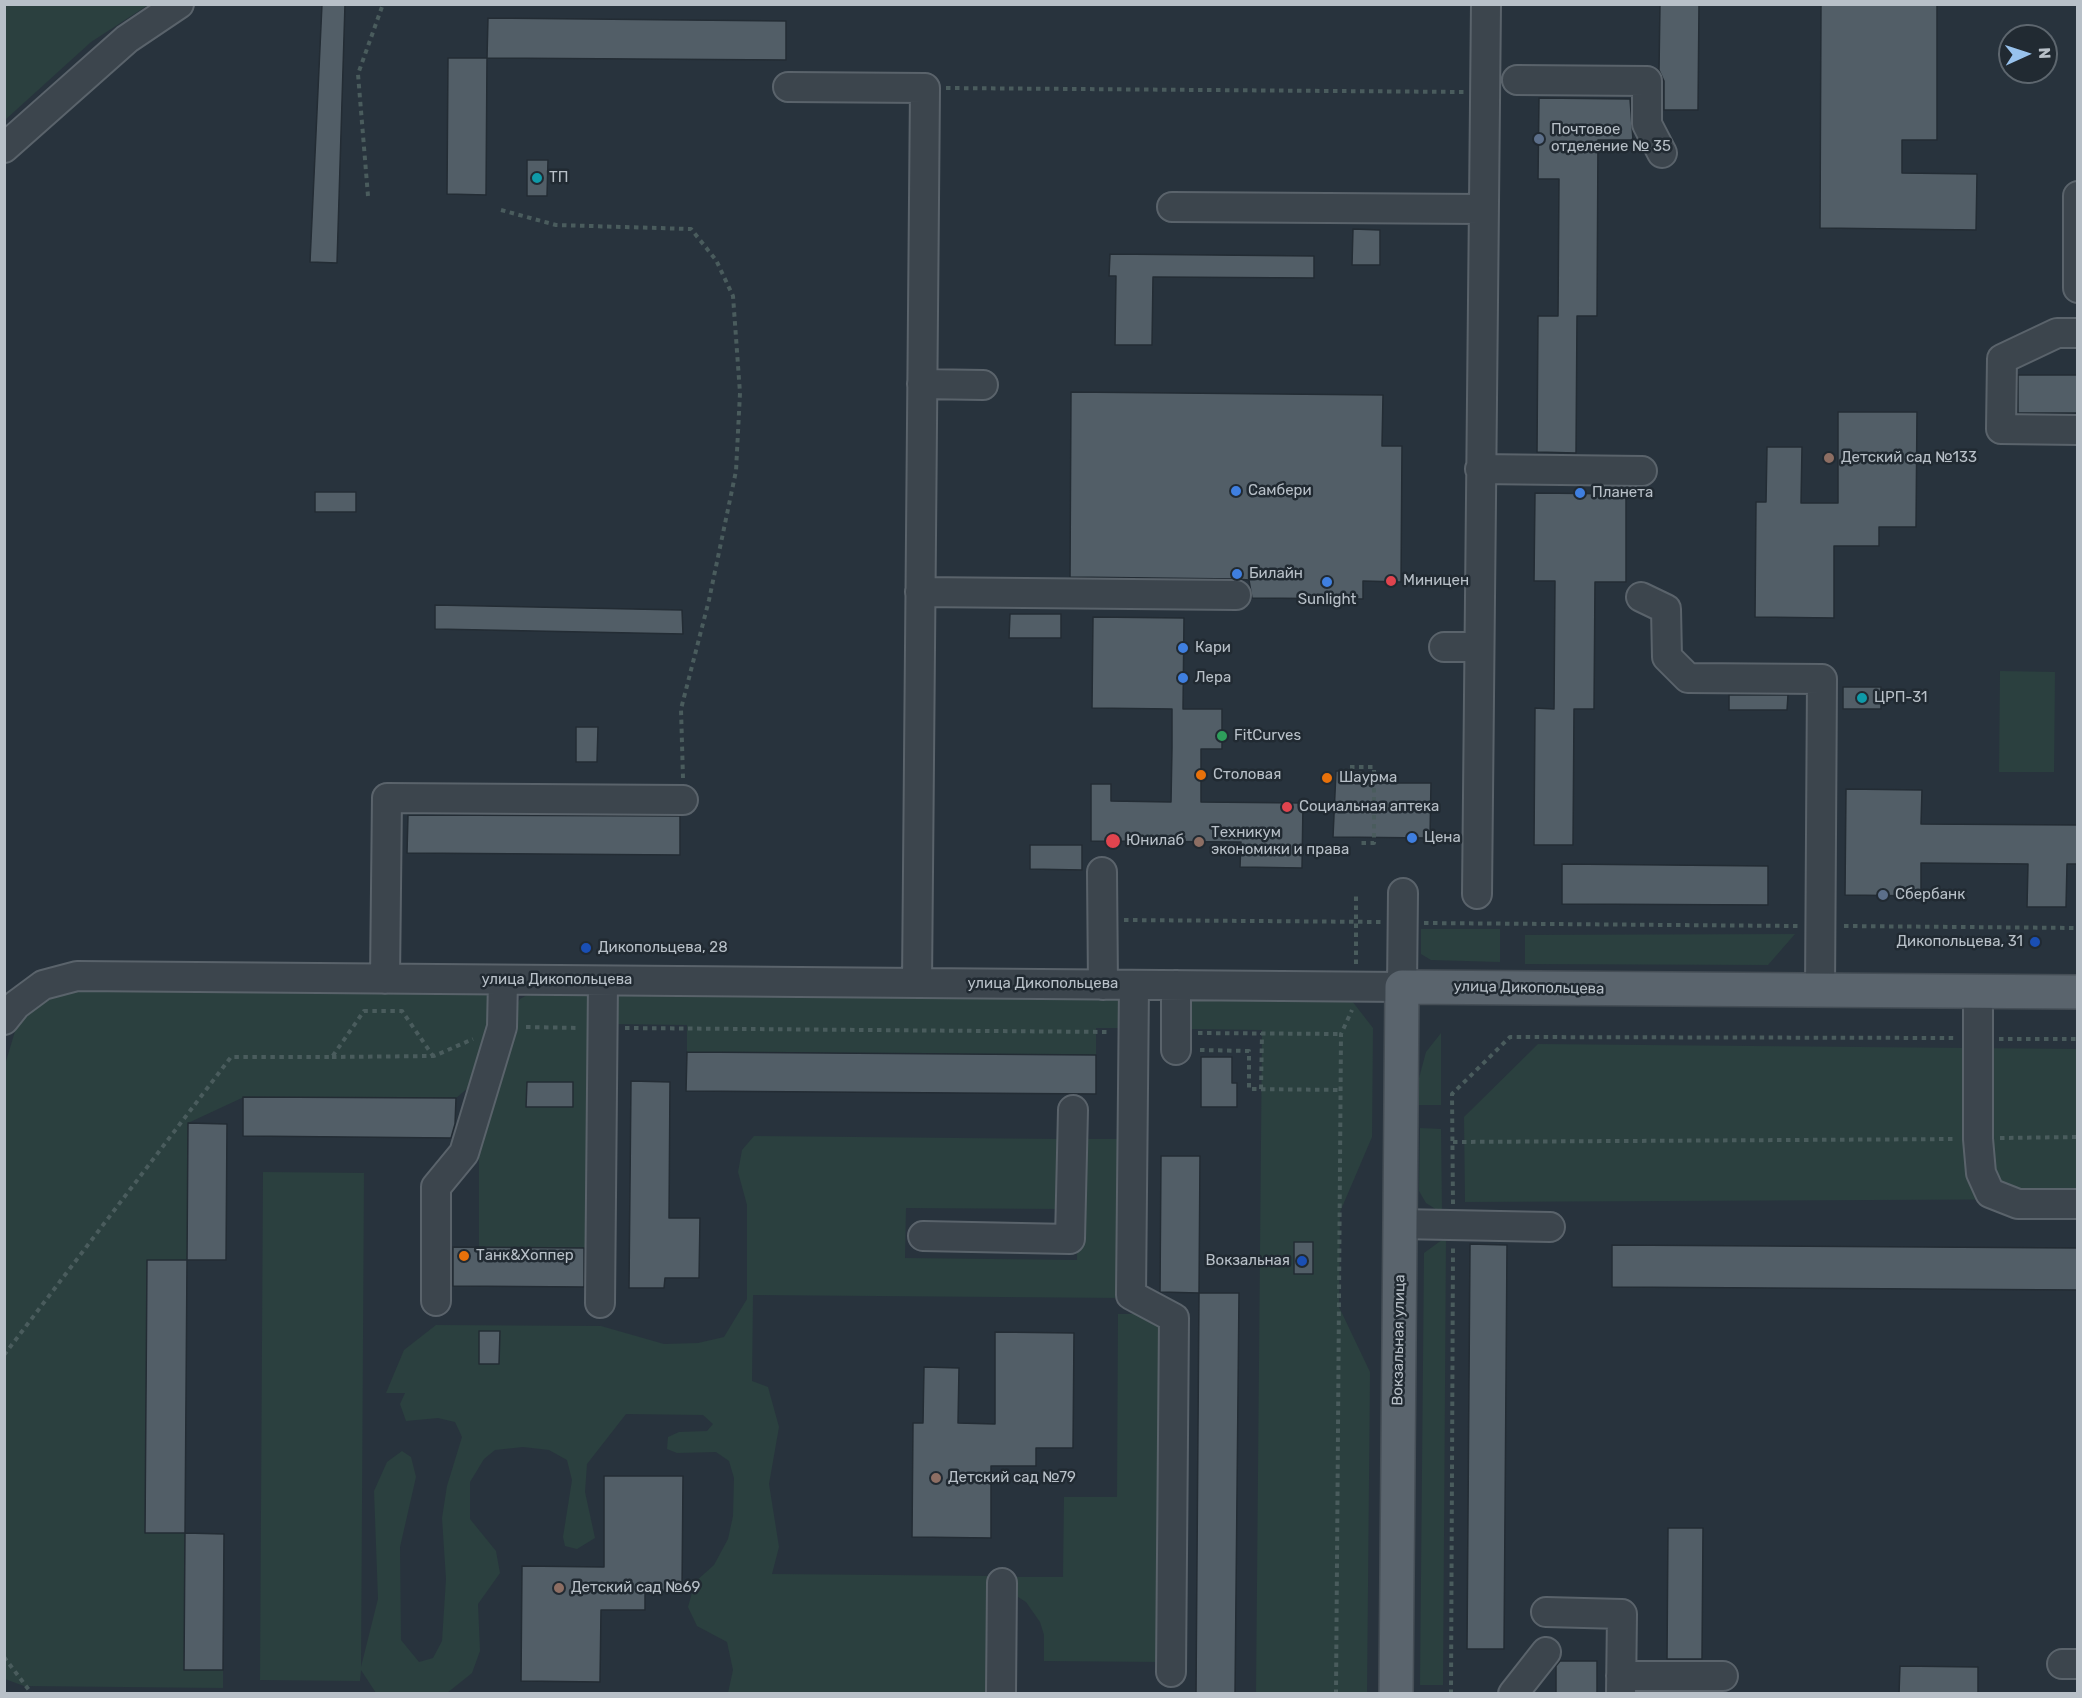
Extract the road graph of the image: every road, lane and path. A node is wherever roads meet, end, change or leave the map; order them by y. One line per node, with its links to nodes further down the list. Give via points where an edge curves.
1 (179, 4): 8 (street, via 127,39)
2 (383, 4): 10 (path, via 358,74)
3 (1486, 4): 7 (street)
4 (1517, 81): 9 (street, via 1647,81 1647,124)
5 (788, 87): 6 (street)
6 (925, 88): 7 (path); 17 (street)
7 (1485, 92): 13 (street)
8 (4, 148)
9 (1662, 153)
10 (368, 196)
11 (2078, 196): 15 (street)
12 (1172, 207): 13 (street)
13 (1482, 209): 20 (street)
14 (501, 210): 28 (path, via 556,225 691,230 716,260 734,296 740,393 736,471 681,709)
15 (2078, 288)
16 (2078, 333): 19 (street, via 2057,333 2002,359 2001,429)
17 (922, 384): 18 (street); 22 (street)
18 (983, 385)
19 (2078, 430)
20 (1480, 469): 21 (street); 26 (street)
21 (1642, 471)
22 (920, 592): 23 (street); 44 (street)
23 (1236, 595)
24 (1641, 597): 38 (street, via 1666,609 1667,657 1688,678 1822,679)
25 (1444, 647): 26 (street)
26 (1479, 647): 33 (street)
27 (1350, 767): 29 (path, via 1374,768 1374,843)
28 (683, 800): 41 (street, via 387,798)
29 (1357, 843)
30 (1102, 872): 34 (street)
31 (1356, 893): 35 (path)
32 (1403, 893): 48 (street)
33 (1477, 894)
34 (1103, 920): 35 (path); 45 (street)
35 (1356, 922): 36 (path); 40 (path)
36 (1384, 922)
37 (1417, 923): 38 (path)
38 (1820, 926): 39 (path); 49 (street)
39 (2078, 928)
40 (1356, 965)
41 (385, 979): 42 (street, улица Дикопольцева); 53 (street, улица Дикопольцева, via 77,976 43,985)
42 (503, 980): 43 (street, улица Дикопольцева); 54 (street)
43 (603, 981): 44 (street, улица Дикопольцева); 55 (street)
44 (917, 983): 45 (street, улица Дикопольцева)
45 (1103, 985): 46 (street, улица Дикопольцева)
46 (1134, 985): 47 (street, улица Дикопольцева); 56 (street)
47 (1176, 985): 48 (street, улица Дикопольцева); 61 (street)
48 (1402, 987): 49 (main road, улица Дикопольцева); 71 (main road, Вокзальная улица)
49 (1820, 990): 50 (main road, улица Дикопольцева)
50 (1978, 992): 51 (main road, улица Дикопольцева); 59 (street)
51 (2078, 992)
52 (1356, 1002): 58 (path)
53 (8, 1004)
54 (502, 1027): 55 (path); 63 (path); 75 (street, via 464,1153 436,1187)
55 (603, 1028): 56 (path); 76 (street)
56 (1133, 1032): 82 (street, via 1131,1295 1174,1318)
57 (1262, 1033): 58 (path); 61 (path); 64 (path)
58 (1341, 1034): 65 (path)
59 (1978, 1038): 60 (path); 68 (street); 69 (path, via 1510,1036 1452,1094)
60 (2078, 1039)
61 (1176, 1041): 64 (path, via 1249,1051 1249,1089)
62 (332, 1056): 63 (path); 63 (path, via 364,1011 402,1011); 77 (path, via 231,1057)
63 (434, 1056)
64 (1261, 1089): 65 (path)
65 (1341, 1090): 87 (path)
66 (1073, 1110): 74 (street, via 1070,1239)
67 (2078, 1137): 68 (path)
68 (1978, 1139): 69 (path); 70 (street, via 1981,1173 1990,1193 2018,1204)
69 (1453, 1142): 72 (path)
70 (2078, 1204)
71 (1400, 1224): 72 (street); 88 (main road, Вокзальная улица)
72 (1453, 1225): 73 (street); 89 (path)
73 (1550, 1227)
74 (923, 1236)
75 (436, 1301)
76 (600, 1303)
77 (4, 1355)
78 (1002, 1583): 86 (street)
79 (1546, 1612): 84 (street, via 1622,1614)
80 (1546, 1652): 90 (street)
81 (4, 1657): 85 (path)
82 (1171, 1672)
83 (1723, 1676): 84 (street)
84 (1621, 1685)
85 (32, 1694)
86 (1001, 1694)
87 (1336, 1694)
88 (1396, 1694)
89 (1451, 1694)
90 (1513, 1694)

